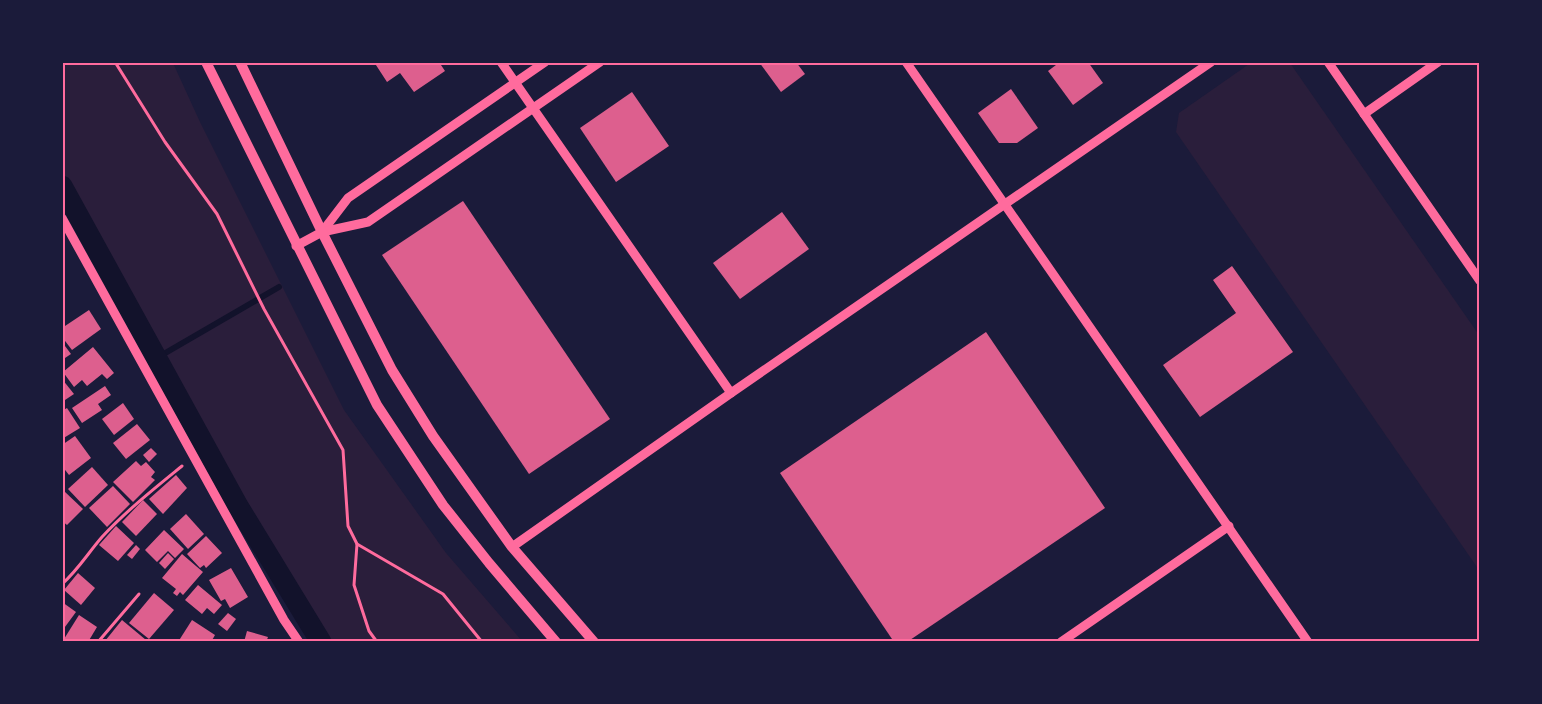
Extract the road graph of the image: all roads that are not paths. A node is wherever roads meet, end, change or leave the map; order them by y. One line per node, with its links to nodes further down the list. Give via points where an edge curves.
1 (206, 62): 16 (main road)
2 (240, 62): 15 (main road)
3 (501, 62): 10 (street)
4 (546, 62): 10 (street)
5 (600, 62): 11 (street)
6 (906, 62): 13 (street)
7 (1211, 62): 13 (street)
8 (1328, 62): 12 (street)
9 (1438, 62): 12 (street)
10 (515, 83): 11 (street); 15 (street, via 348,198)
11 (533, 109): 15 (street, via 368,222); 18 (street)
12 (1364, 114): 17 (street)
13 (1004, 205): 18 (street); 19 (street)
14 (62, 218): 21 (street)
15 (322, 232): 16 (street); 20 (main road, via 392,370 433,436)
16 (296, 246): 22 (main road, via 377,405 406,450 468,538)
17 (1480, 280)
18 (731, 393): 20 (street)
19 (1228, 526): 24 (street); 25 (street)
20 (512, 547): 23 (main road)
21 (299, 642)
22 (556, 642)
23 (594, 642)
24 (1061, 642)
25 (1308, 642)

